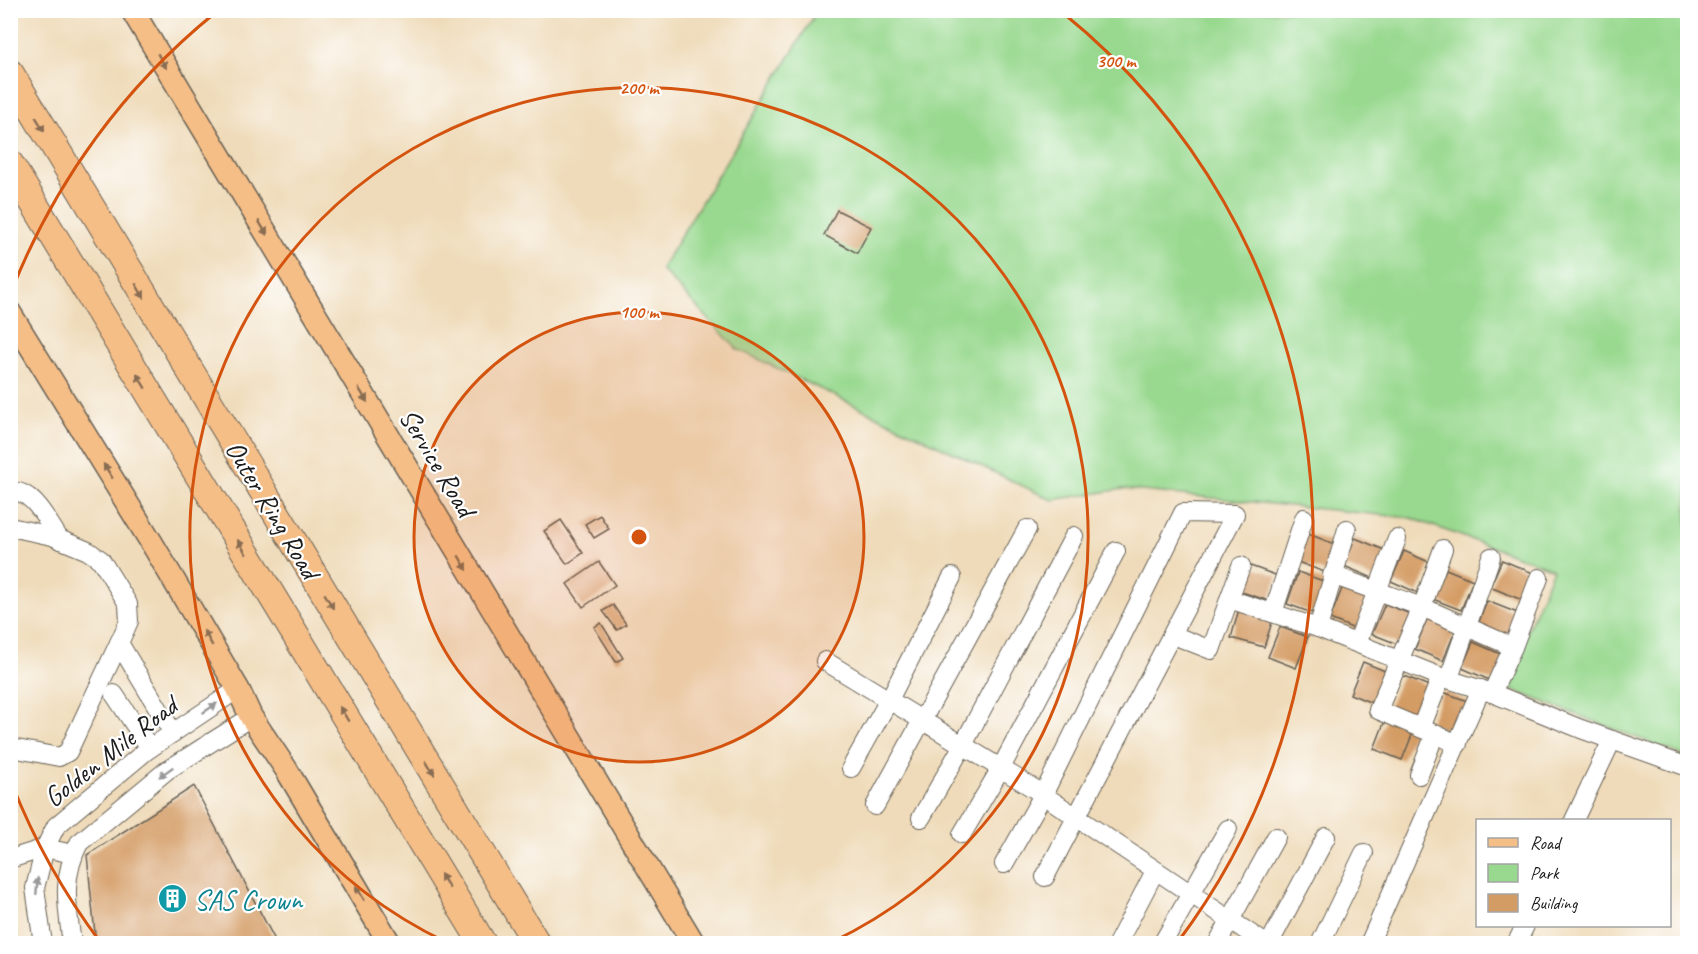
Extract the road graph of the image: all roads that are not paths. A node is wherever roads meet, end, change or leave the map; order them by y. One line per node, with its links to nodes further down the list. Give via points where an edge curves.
1 (132, 10): 74 (main road, Service Road, one-way to 74)
2 (10, 73): 73 (highway, Outer Ring Road, one-way to 73)
3 (10, 164): 72 (highway, Outer Ring Road, one-way to 3)
4 (10, 313): 33 (main road, one-way to 4)
5 (10, 492): 12 (street, via 30,497)
6 (1304, 518): 23 (street)
7 (10, 527): 12 (street)
8 (1027, 529): 38 (street)
9 (1347, 529): 17 (street)
10 (1074, 536): 43 (street)
11 (1397, 539): 20 (street)
12 (60, 540): 27 (street, via 88,551 106,566 130,611)
13 (1443, 549): 22 (street)
14 (1116, 551): 48 (street)
15 (1491, 557): 25 (street)
16 (1241, 566): 21 (street)
17 (1332, 575): 20 (street); 24 (street)
18 (952, 577): 36 (street)
19 (1539, 578): 29 (street)
20 (1377, 591): 22 (street); 28 (street)
21 (1229, 599): 23 (street); 26 (street, via 1211,650)
22 (1422, 607): 25 (street); 30 (street)
23 (1273, 613): 24 (street)
24 (1318, 628): 28 (street)
25 (1466, 628): 29 (street); 32 (street)
26 (1173, 635): 50 (street, via 1235,514 1183,513); 53 (street)
27 (119, 643): 40 (street); 45 (street, via 68,752 59,757)
28 (1357, 643): 30 (street)
29 (1513, 647): 34 (street)
30 (1400, 659): 32 (street); 39 (street, via 1378,710)
31 (825, 661): 36 (street)
32 (1445, 677): 34 (street); 39 (street)
33 (238, 689): 37 (main road); 40 (street, Golden Mile Road, one-way to 33)
34 (1487, 691): 41 (street); 42 (street)
35 (114, 694): 44 (street)
36 (889, 700): 38 (street); 47 (street)
37 (250, 717): 61 (street, Golden Mile Road, one-way to 61, via 166,771 79,843); 71 (main road, one-way to 37, via 286,769)
38 (921, 720): 43 (street); 51 (street)
39 (1428, 731): 42 (street); 49 (street)
40 (173, 733): 44 (street, Golden Mile Road)
41 (1612, 740): 46 (street); 54 (street)
42 (1458, 744): 80 (street)
43 (963, 746): 48 (street); 52 (street)
44 (150, 748): 59 (street, Golden Mile Road, via 56,826)
45 (10, 751)
46 (1688, 767)
47 (850, 768)
48 (1001, 768): 50 (street); 56 (street)
49 (1419, 775)
50 (1043, 795): 53 (street); 63 (street)
51 (875, 806)
52 (921, 818)
53 (1078, 818): 64 (street); 65 (street)
54 (1574, 819)
55 (1228, 829): 66 (street)
56 (962, 834)
57 (1276, 837): 67 (street)
58 (1326, 837): 78 (street)
59 (45, 848): 61 (street); 62 (street); 69 (street, Golden Mile Road, one-way to 59, via 35,888)
60 (1364, 853): 79 (street)
61 (73, 854): 70 (street, Golden Mile Road, via 65,887)
62 (10, 859)
63 (1004, 864)
64 (1155, 871): 66 (street); 75 (street)
65 (1045, 877)
66 (1191, 894): 67 (street); 76 (street)
67 (1230, 919): 77 (street); 78 (street)
68 (1524, 927): 81 (street)
69 (43, 944)
70 (72, 944)
71 (390, 944)
72 (483, 944)
73 (537, 944)
74 (694, 944)
75 (1117, 944)
76 (1162, 944)
77 (1217, 944)
78 (1267, 944)
79 (1320, 944)
80 (1369, 944)
81 (1516, 944)

